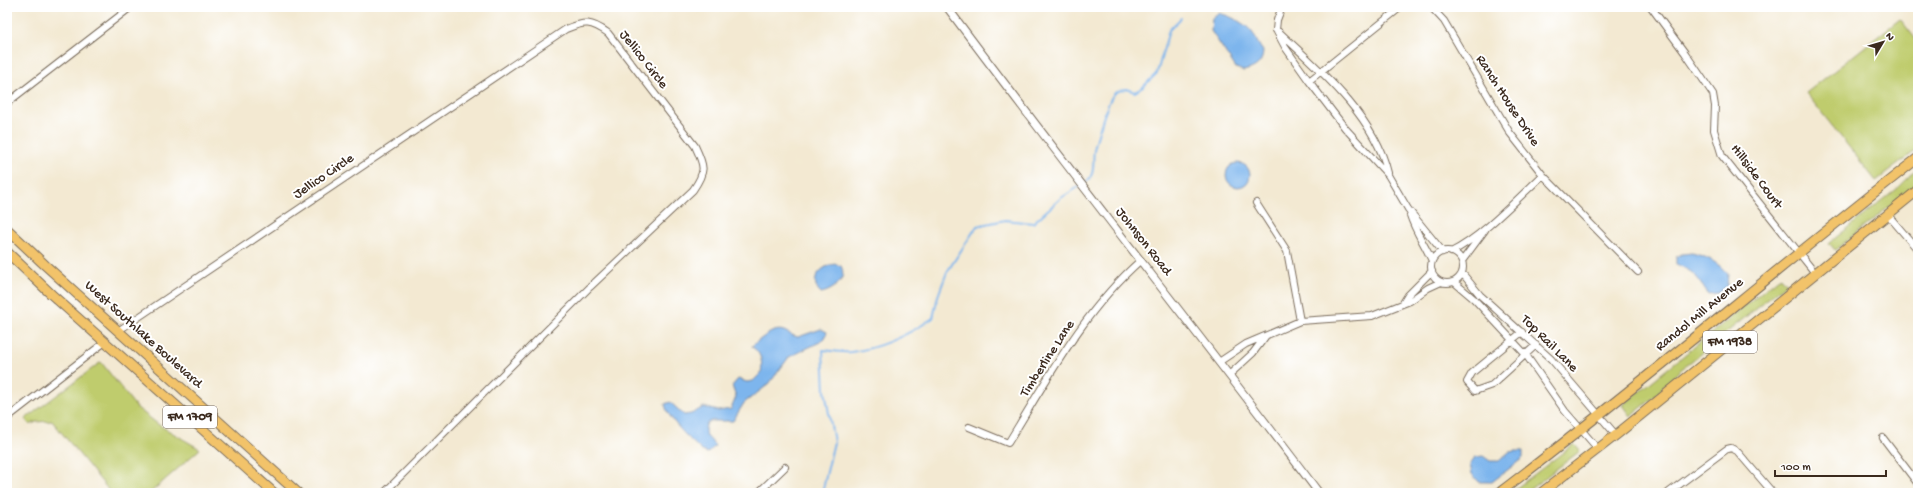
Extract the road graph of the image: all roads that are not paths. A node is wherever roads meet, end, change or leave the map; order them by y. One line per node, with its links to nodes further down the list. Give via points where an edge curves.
1 (131, 7): 10 (street)
2 (947, 7): 25 (street, Johnson Road, via 1075,178)
3 (1282, 7): 7 (street)
4 (1401, 7): 8 (street)
5 (1430, 7): 13 (street, Ranch House Drive, via 1444,22 1510,133)
6 (1651, 7): 24 (street, Hillside Court, via 1713,94 1714,130 1722,156)
7 (1276, 30): 8 (street); 9 (street)
8 (1321, 71): 9 (street); 12 (street, via 1359,114 1384,158)
9 (1309, 81): 12 (street, via 1345,128)
10 (7, 103)
11 (1918, 158): 24 (main road, Randol Mill Avenue / FM 1938)
12 (1388, 175): 16 (street)
13 (1543, 175): 18 (street); 29 (street, Ranch House Drive)
14 (1918, 190): 17 (main road, FM 1938)
15 (1256, 203): 35 (street, via 1287,251)
16 (1408, 209): 22 (street); 26 (street, via 1413,226)
17 (1888, 215): 20 (street); 31 (main road, FM 1938)
18 (1491, 223): 23 (street); 27 (street)
19 (7, 229): 36 (main road, West Southlake Boulevard / FM 1709)
20 (1918, 250)
21 (7, 252): 40 (main road, FM 1709)
22 (1443, 252): 23 (street); 26 (street)
23 (1451, 252): 27 (street)
24 (1800, 253): 31 (street, Hillside Court); 45 (main road, Randol Mill Avenue / FM 1938)
25 (1141, 260): 43 (street, Johnson Road); 47 (street, Timberline Lane, via 1119,280 1076,335 1008,443)
26 (1432, 261): 28 (street)
27 (1462, 261): 30 (street)
28 (1432, 271): 32 (street); 34 (street)
29 (1638, 272)
30 (1462, 273): 33 (street); 37 (street, Top Rail Lane, via 1480,295)
31 (1815, 273): 49 (main road, FM 1938)
32 (1441, 282): 33 (street); 34 (street)
33 (1454, 282): 39 (street, Top Rail Lane)
34 (1403, 303): 35 (street, via 1372,316)
35 (1300, 321): 38 (street)
36 (118, 331): 40 (main road); 55 (main road, West Southlake Boulevard / FM 1709); 56 (street, Jellico Circle, via 566,29 581,22 595,24 608,33 695,146 702,161 702,176 692,190 595,282)
37 (1522, 332): 39 (street); 41 (street, Top Rail Lane)
38 (1265, 337): 43 (street, via 1246,344); 44 (street, via 1253,353)
39 (1512, 341): 42 (street, Top Rail Lane); 42 (street, via 1472,373 1468,382 1475,391 1492,385)
40 (105, 342): 46 (street); 54 (main road, FM 1709)
41 (1536, 345): 42 (street); 45 (street, Top Rail Lane, via 1551,359)
42 (1526, 355): 48 (street, Top Rail Lane, via 1565,411)
43 (1219, 362): 44 (street, Johnson Road)
44 (1229, 375): 58 (street, Johnson Road)
45 (1598, 416): 48 (main road, Randol Mill Avenue / FM 1938); 49 (street, Top Rail Lane)
46 (7, 418)
47 (969, 428)
48 (1582, 429): 51 (street, Top Rail Lane); 59 (main road, Randol Mill Avenue / FM 1938)
49 (1616, 435): 51 (main road, FM 1938)
50 (1883, 438): 53 (street)
51 (1598, 449): 60 (main road, FM 1938)
52 (785, 467): 57 (street)
53 (1918, 484)
54 (274, 493)
55 (298, 493)
56 (384, 493)
57 (758, 493)
58 (1319, 493)
59 (1499, 493)
60 (1541, 493)
61 (1668, 493): 62 (street, via 1731,448 1737,450)
62 (1772, 493)

